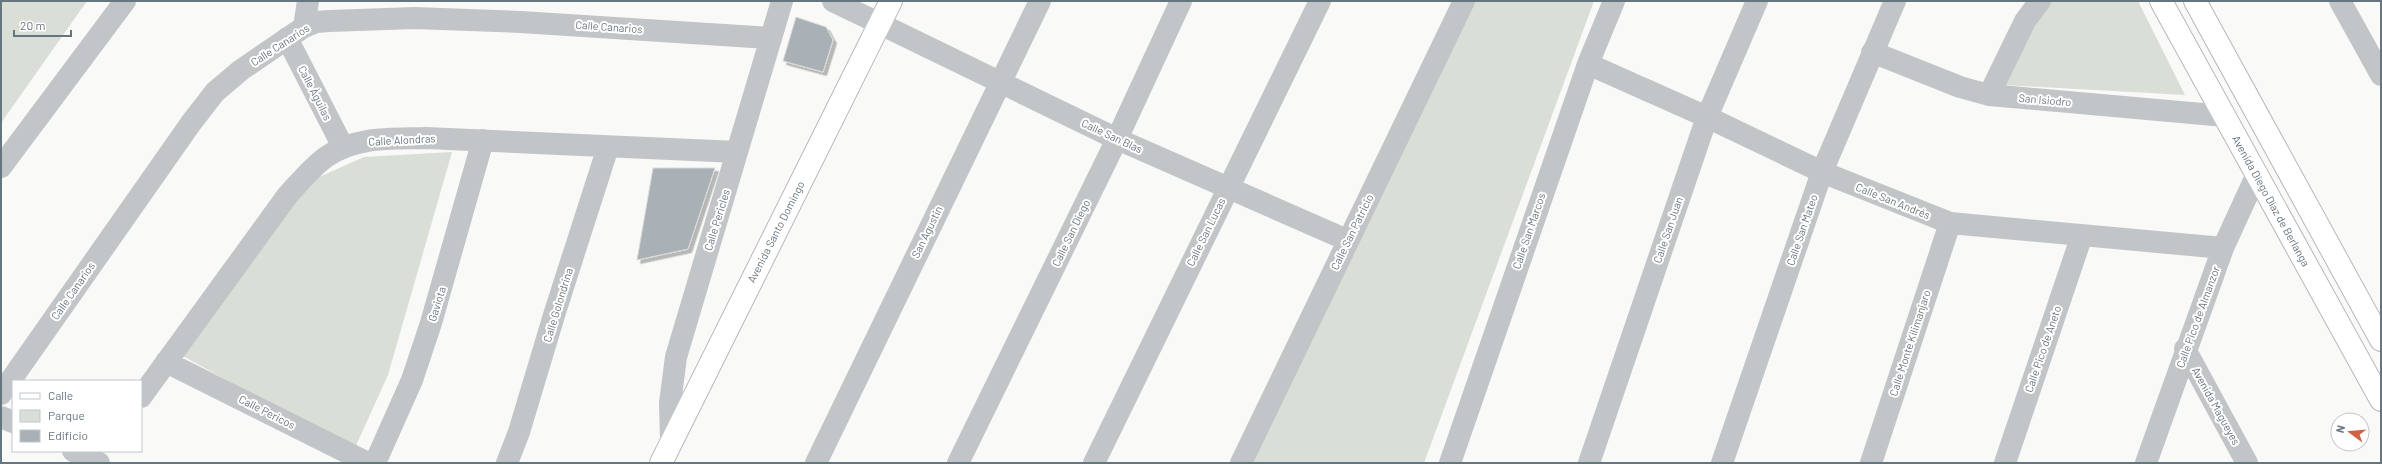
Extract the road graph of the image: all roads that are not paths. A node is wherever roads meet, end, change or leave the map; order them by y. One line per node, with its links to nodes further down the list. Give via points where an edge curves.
1 (125, 1): 32 (street)
2 (308, 1): 18 (street)
3 (782, 1): 19 (street, Calle Pericles)
4 (833, 1): 17 (street, Calle San Blas)
5 (891, 1): 17 (main road, Avenida Santo Domingo)
6 (1040, 1): 23 (street, San Agustin)
7 (1181, 1): 27 (street, Calle San Diego)
8 (1320, 1): 35 (street, Calle San Lucas)
9 (1464, 1): 38 (street, Calle San Patricio)
10 (1614, 1): 21 (street, Calle San Marcos)
11 (1758, 1): 25 (street, Calle San Juan)
12 (1895, 1): 20 (street, Calle San Mateo)
13 (2040, 1): 24 (street, via 2025,20)
14 (2161, 1): 26 (main road, Avenida Diego Díaz de Berlanga)
15 (2196, 1): 40 (main road)
16 (2340, 1): 22 (street)
17 (880, 22): 23 (street, Calle San Blas); 48 (main road, Avenida Santo Domingo)
18 (296, 33): 19 (street, Calle Canarios, via 316,22 414,18 521,22); 29 (street, Calle Águilas); 43 (street, Calle Canarios, via 241,70 215,92)
19 (770, 38): 31 (street, Calle Pericles)
20 (1872, 52): 24 (street, San Isiodro, via 1960,87); 33 (street, Calle San Mateo)
21 (1588, 64): 25 (street, Calle San Andrés); 59 (street, Calle San Marcos)
22 (2381, 76)
23 (1000, 80): 27 (street, Calle San Blas); 55 (street, San Agustin)
24 (1989, 94): 26 (street, San Isiodro)
25 (1707, 116): 33 (street, Calle San Andrés); 60 (street, Calle San Juan)
26 (2225, 116): 34 (main road, Avenida Diego Díaz de Berlanga)
27 (1117, 139): 35 (street, Calle San Blas); 56 (street, Calle San Diego)
28 (483, 140): 29 (street, Calle Alondras, via 382,139); 30 (street, Calle Alondras); 52 (street, Gaviota, via 431,323 412,380)
29 (343, 147): 42 (street, Calle Alondras, via 312,169 287,196)
30 (608, 147): 31 (street, Calle Alondras); 53 (street, Calle Golondrina)
31 (737, 152): 48 (street, Calle Pericles, via 676,357 670,403)
32 (1, 168)
33 (1822, 172): 36 (street, Calle San Andrés); 61 (street, Calle San Mateo)
34 (2257, 174): 39 (street, Calle Pico de Almanzor); 45 (main road, Avenida Diego Díaz de Berlanga)
35 (1228, 188): 38 (street, Calle San Blas); 57 (street, Calle San Lucas)
36 (1950, 223): 37 (street, Calle San Andrés); 62 (street, Calle Monte Kilimanjaro)
37 (2082, 235): 39 (street, Calle San Andrés); 63 (street, Calle Pico de Aneto)
38 (1347, 240): 58 (street, Calle San Patricio)
39 (2223, 248): 41 (street, Calle Pico de Almanzor)
40 (2381, 340)
41 (2185, 349): 64 (street, Calle Pico de Almanzor); 65 (street, Avenida Magueyes)
42 (166, 362): 44 (street, Calle Alondras); 51 (street, Calle Pericos)
43 (1, 394)
44 (142, 396)
45 (2381, 400)
46 (1, 417): 47 (street)
47 (12, 422)
48 (671, 441): 54 (main road, Avenida Santo Domingo)
49 (76, 452): 50 (street)
50 (99, 459)
51 (368, 463)
52 (376, 463)
53 (507, 463)
54 (660, 463)
55 (816, 463)
56 (958, 463)
57 (1094, 463)
58 (1241, 463)
59 (1450, 463)
60 (1589, 463)
61 (1722, 463)
62 (1871, 463)
63 (2005, 463)
64 (2146, 463)
65 (2248, 463)

